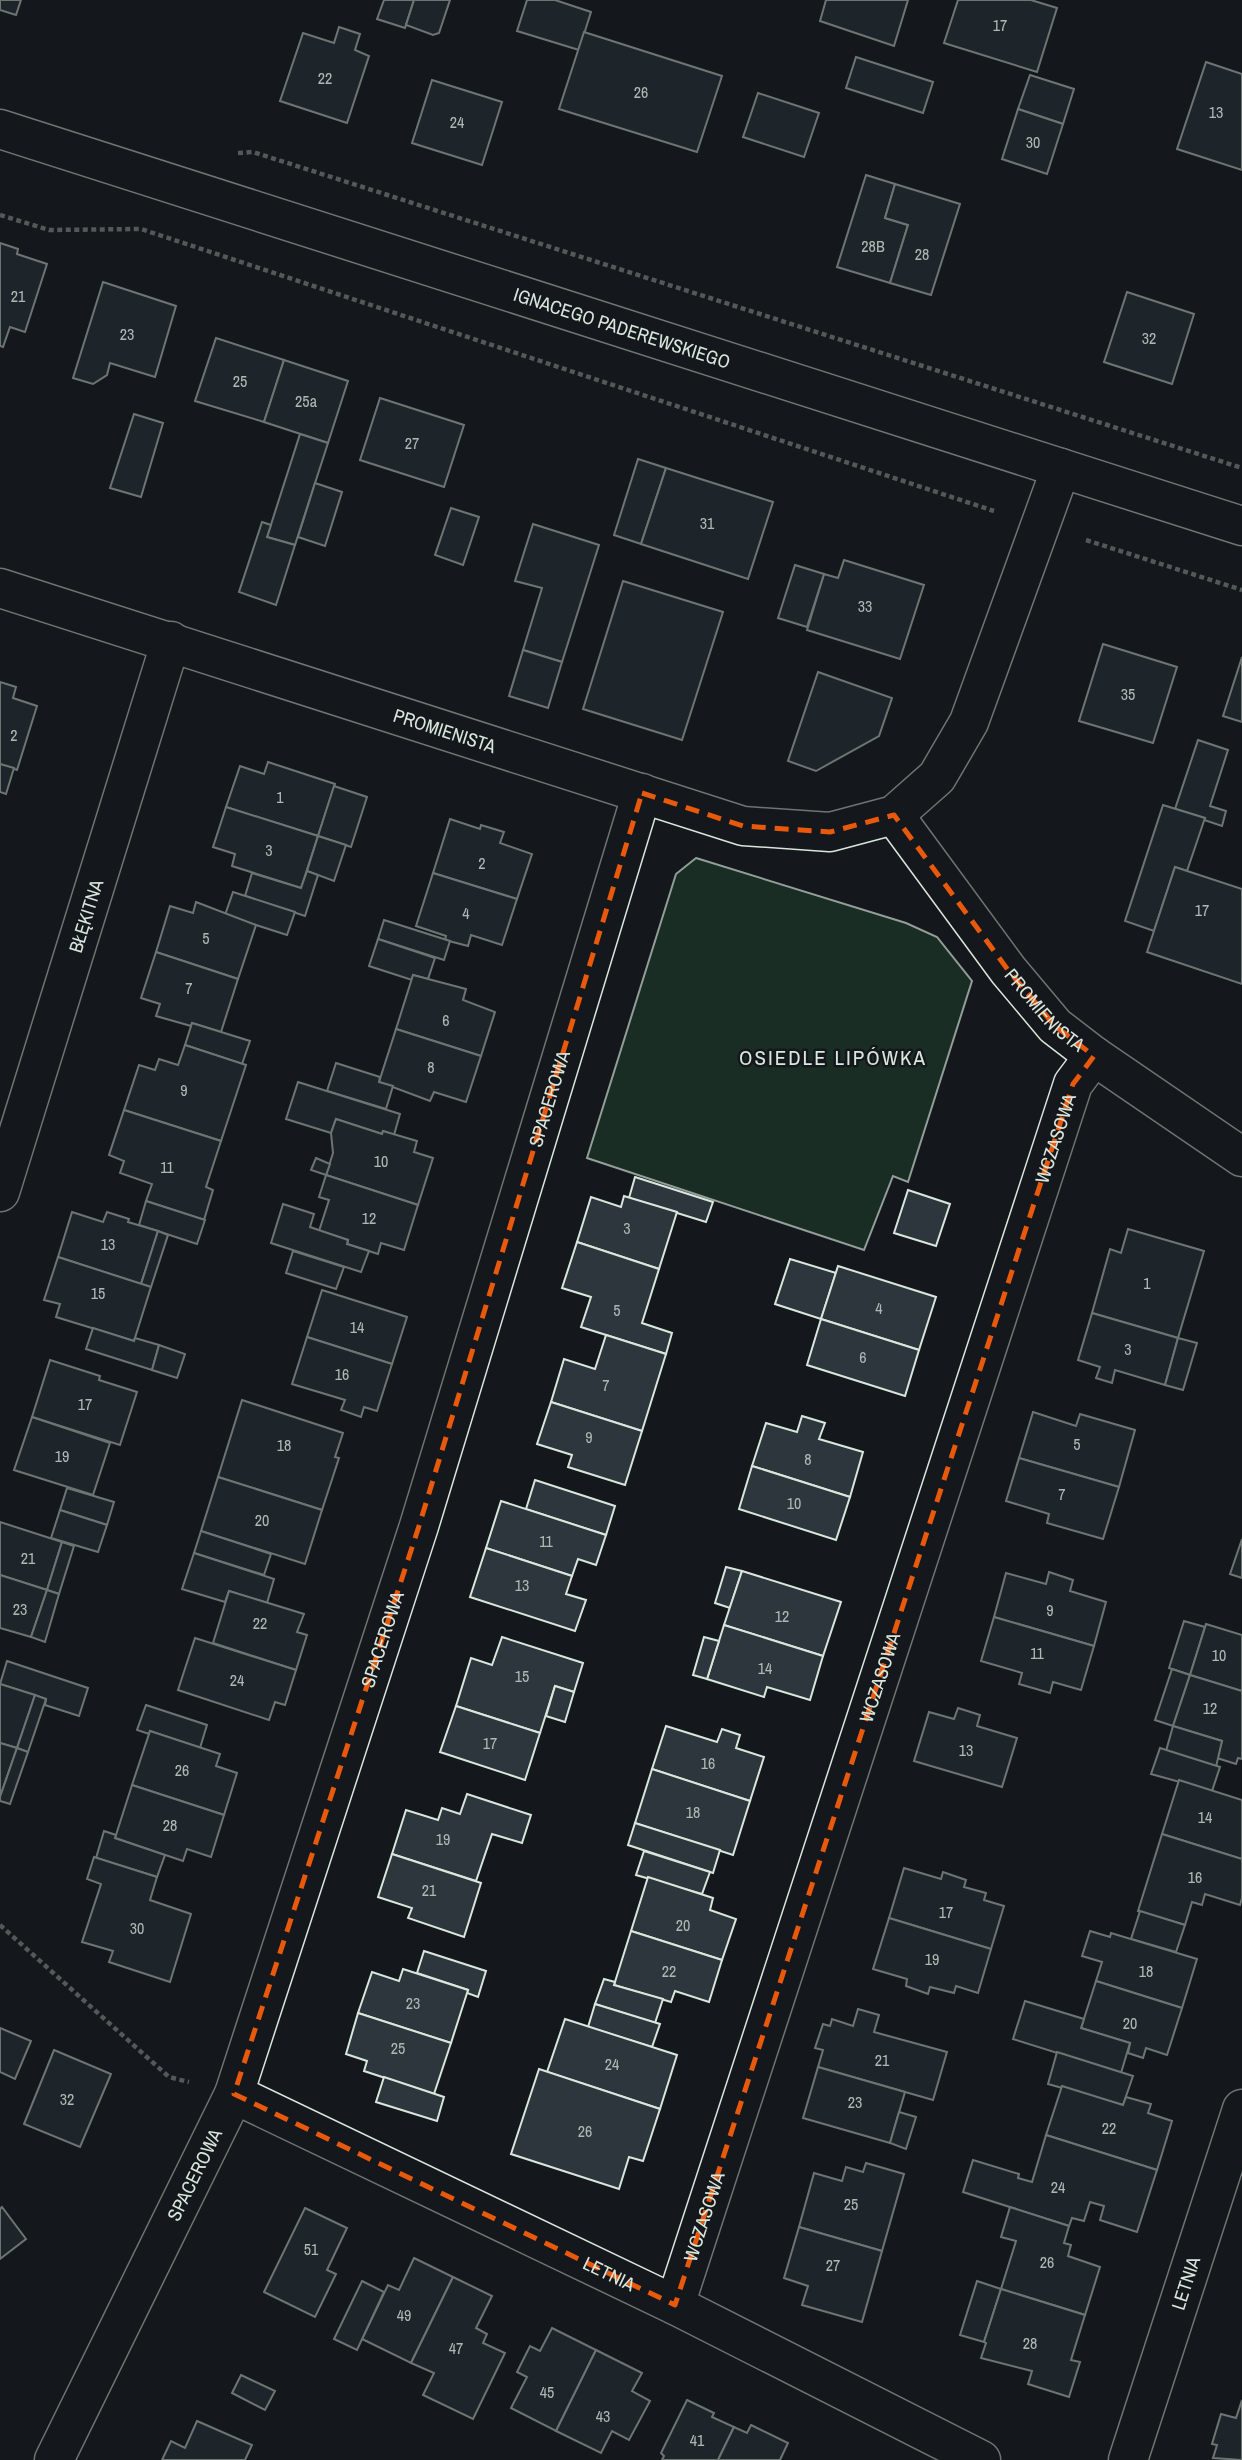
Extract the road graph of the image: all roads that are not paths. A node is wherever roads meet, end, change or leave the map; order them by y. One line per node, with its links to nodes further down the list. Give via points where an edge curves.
1 (0, 129): 2 (street, IGNACEGO PADEREWSKIEGO)
2 (1061, 468): 3 (street, IGNACEGO PADEREWSKIEGO); 7 (street, PROMIENISTA, via 969,722 937,777)
3 (1242, 526)
4 (0, 587): 5 (street, PROMIENISTA)
5 (171, 641): 6 (street, PROMIENISTA); 9 (street, BŁĘKITNA)
6 (642, 793): 7 (street, PROMIENISTA, via 743,826 830,832); 12 (street, SPACEROWA, via 423,1513)
7 (894, 815): 8 (street, PROMIENISTA, via 1008,970 1055,1026)
8 (1094, 1056): 10 (street, PROMIENISTA); 14 (street, WCZASOWA, via 1073,1084)
9 (13, 1103): 11 (street, BŁĘKITNA)
10 (1242, 1157)
11 (0, 1192)
12 (234, 2094): 14 (street, LETNIA); 15 (street, SPACEROWA)
13 (1242, 2109): 17 (street, LETNIA)
14 (675, 2305): 16 (street, LETNIA)
15 (54, 2460)
16 (981, 2460)
17 (1128, 2460)

